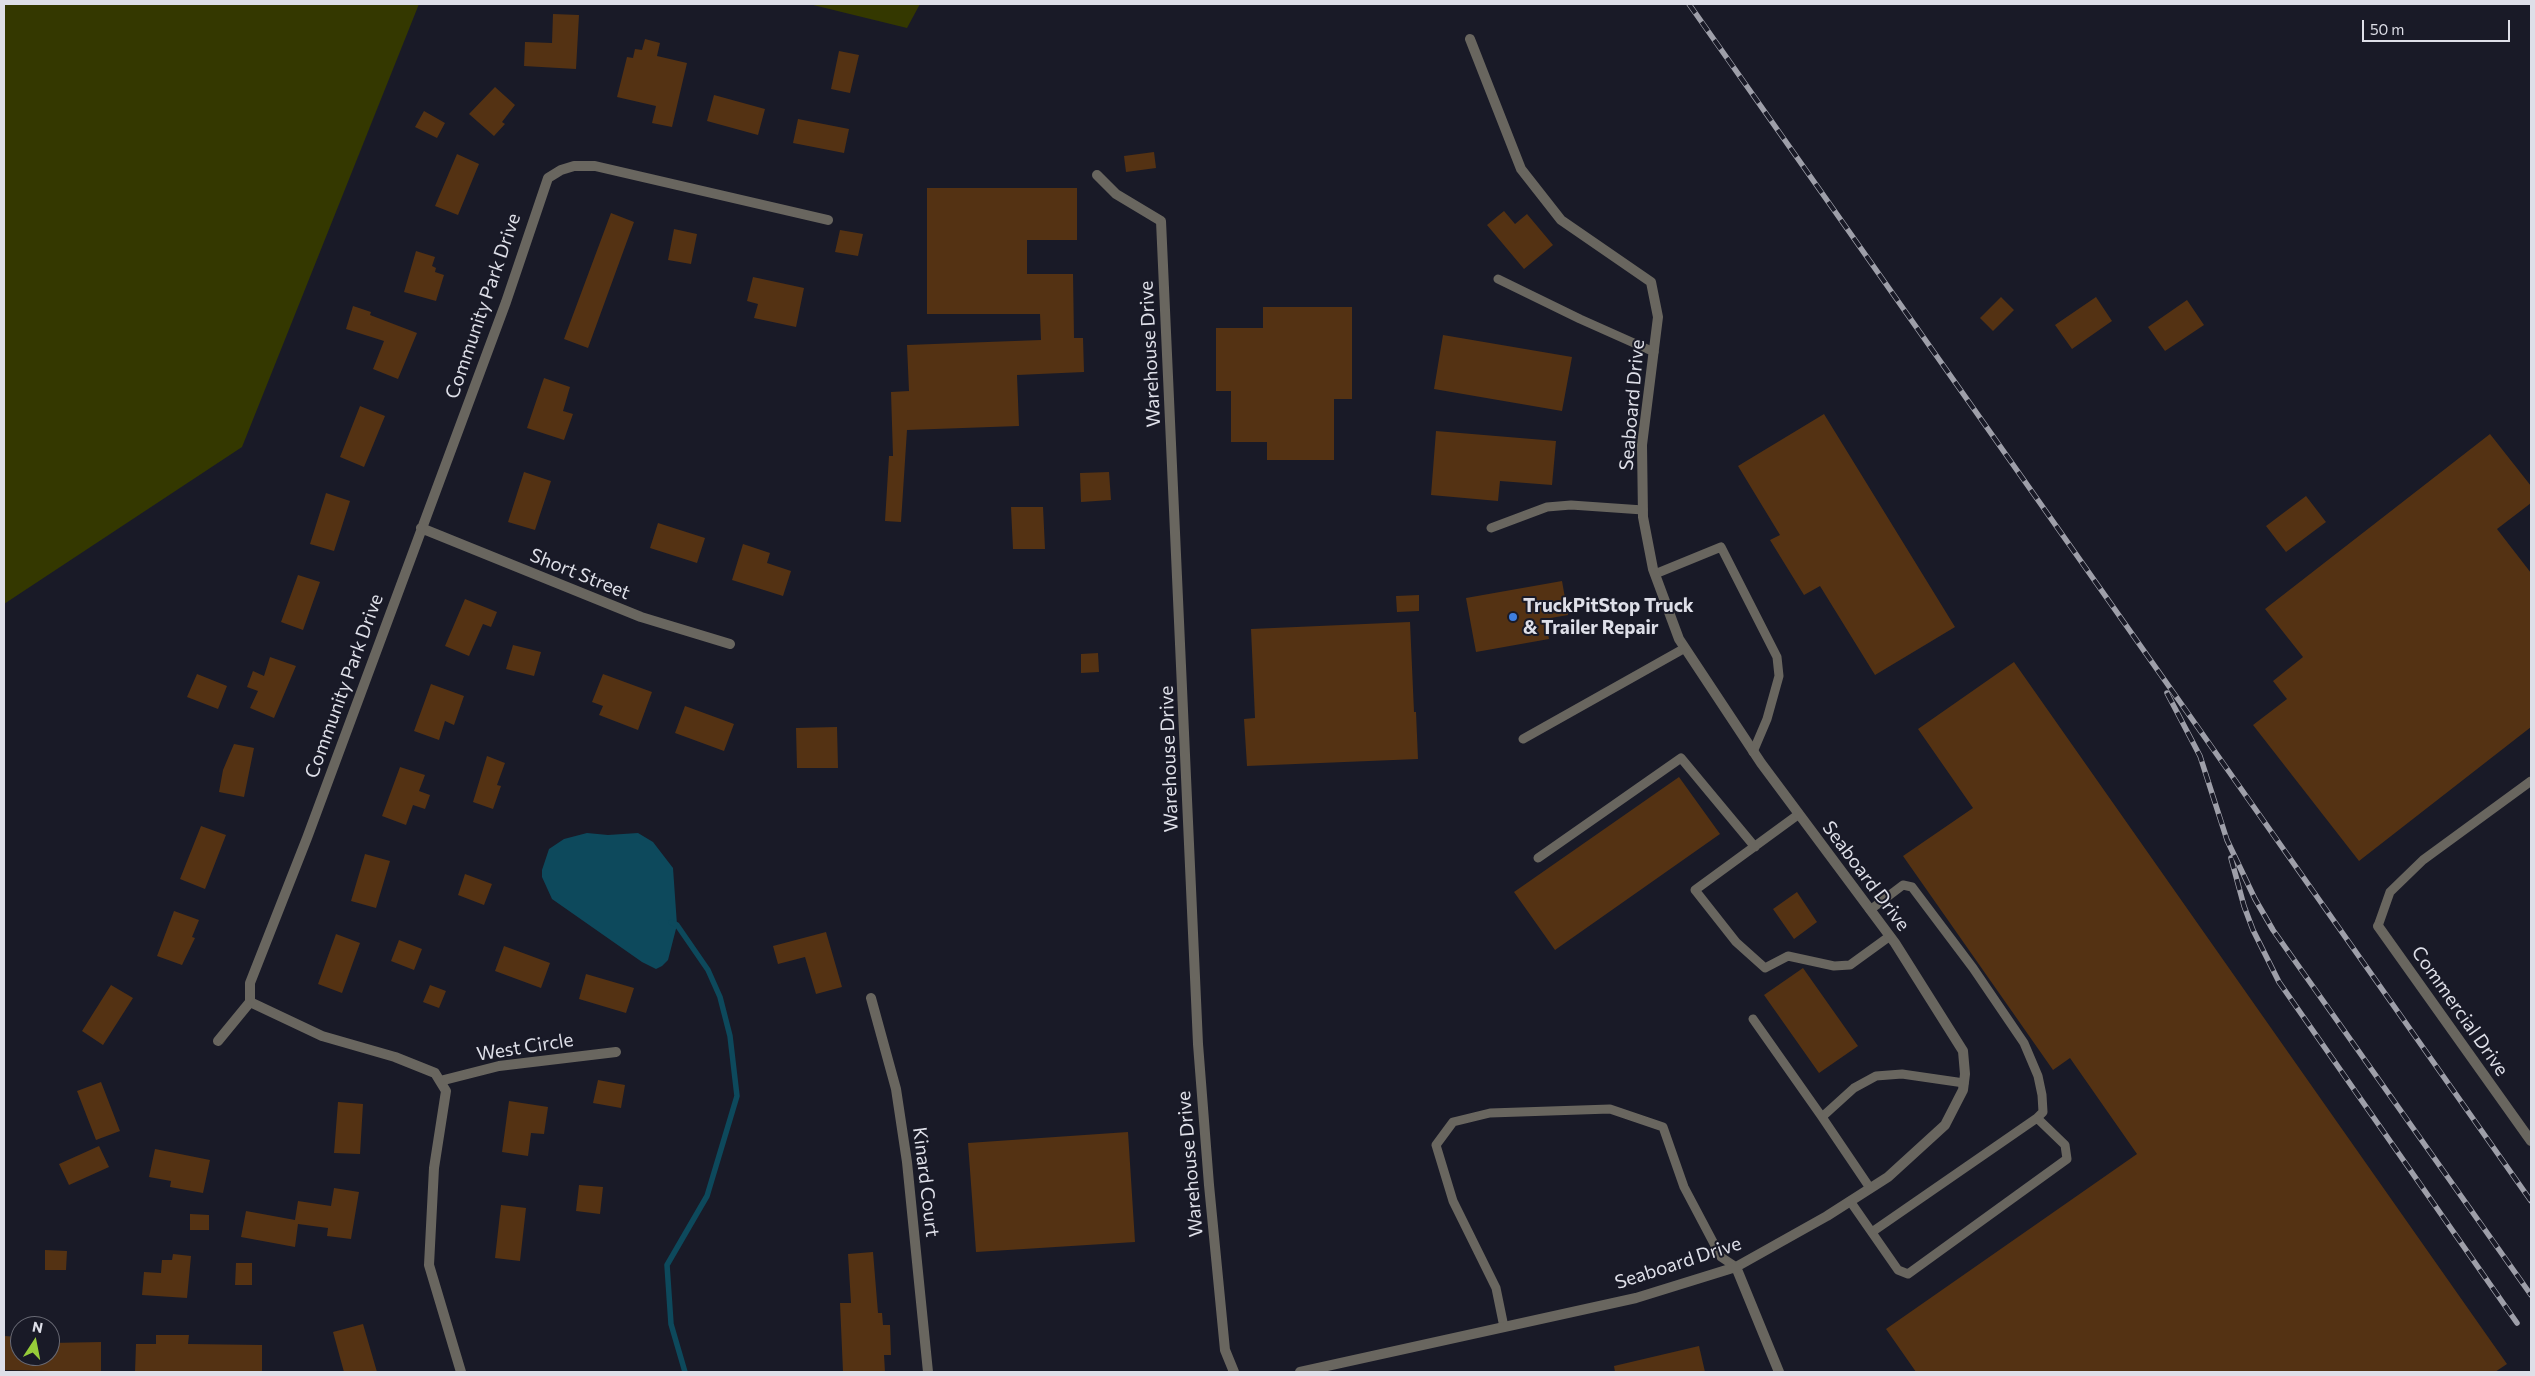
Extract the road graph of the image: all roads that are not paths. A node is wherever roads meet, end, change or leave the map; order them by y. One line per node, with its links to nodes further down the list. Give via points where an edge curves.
1 (1470, 39): 5 (street, Seaboard Drive, via 1522,169 1561,220 1651,282 1658,317)
2 (1097, 175): 38 (street, Warehouse Drive, via 1116,194 1161,221 1198,1044 1225,1350)
3 (828, 220): 7 (street, Community Park Drive, via 595,166 574,166 548,178 506,302)
4 (1498, 279): 5 (lane)
5 (1654, 352): 6 (street, Seaboard Drive, via 1642,445)
6 (1643, 510): 8 (lane, via 1546,507); 9 (street, Seaboard Drive)
7 (421, 528): 10 (street, Short Street, via 641,617); 22 (street, Community Park Drive, via 250,983)
8 (1491, 528)
9 (1655, 574): 11 (street, Seaboard Drive); 13 (lane, via 1721,547 1777,657 1779,676 1768,719)
10 (730, 644)
11 (1685, 648): 12 (lane); 13 (street, Seaboard Drive)
12 (1523, 739)
13 (1753, 752): 15 (street, Seaboard Drive)
14 (2531, 781): 19 (lane, via 2424,860 2390,892)
15 (1799, 814): 16 (lane); 18 (street, Seaboard Drive)
16 (1755, 847): 17 (lane, via 1681,758); 20 (lane, via 1694,890 1736,942 1766,968 1788,956 1834,966 1850,965)
17 (1538, 858)
18 (1870, 910): 20 (street, Seaboard Drive); 29 (lane, via 1903,885 1912,888 1973,968 2024,1043 2042,1095 2043,1112)
19 (2378, 926): 30 (street, Commercial Drive)
20 (1890, 936): 27 (street, Seaboard Drive, via 1963,1051)
21 (871, 998): 37 (street, Kinard Court, via 896,1089 907,1162)
22 (250, 1002): 24 (street); 26 (street, via 322,1036 396,1057 435,1073)
23 (1752, 1020): 28 (lane)
24 (218, 1041)
25 (616, 1052): 26 (street, West Circle, via 499,1066)
26 (440, 1081): 36 (street, via 446,1092 434,1168 429,1265)
27 (1964, 1083): 28 (lane, via 1902,1074 1876,1076 1854,1088); 31 (street, Seaboard Drive, via 1945,1125 1888,1177)
28 (1822, 1117): 31 (lane)
29 (2037, 1118): 33 (lane); 33 (lane, via 2065,1145 2067,1159 1908,1274 1898,1270)
30 (2531, 1141)
31 (1870, 1188): 32 (street, Seaboard Drive)
32 (1850, 1201): 33 (lane); 34 (street, Seaboard Drive)
33 (1872, 1232)
34 (1736, 1267): 35 (street, Seaboard Drive, via 1636,1298); 35 (lane, via 1721,1257 1684,1187 1663,1127 1610,1109 1490,1113 1453,1122 1436,1145 1453,1201 1496,1288); 40 (street)
35 (1504, 1327): 39 (street, Seaboard Drive)
36 (461, 1372)
37 (928, 1372)
38 (1234, 1372)
39 (1300, 1372)
40 (1779, 1372)

